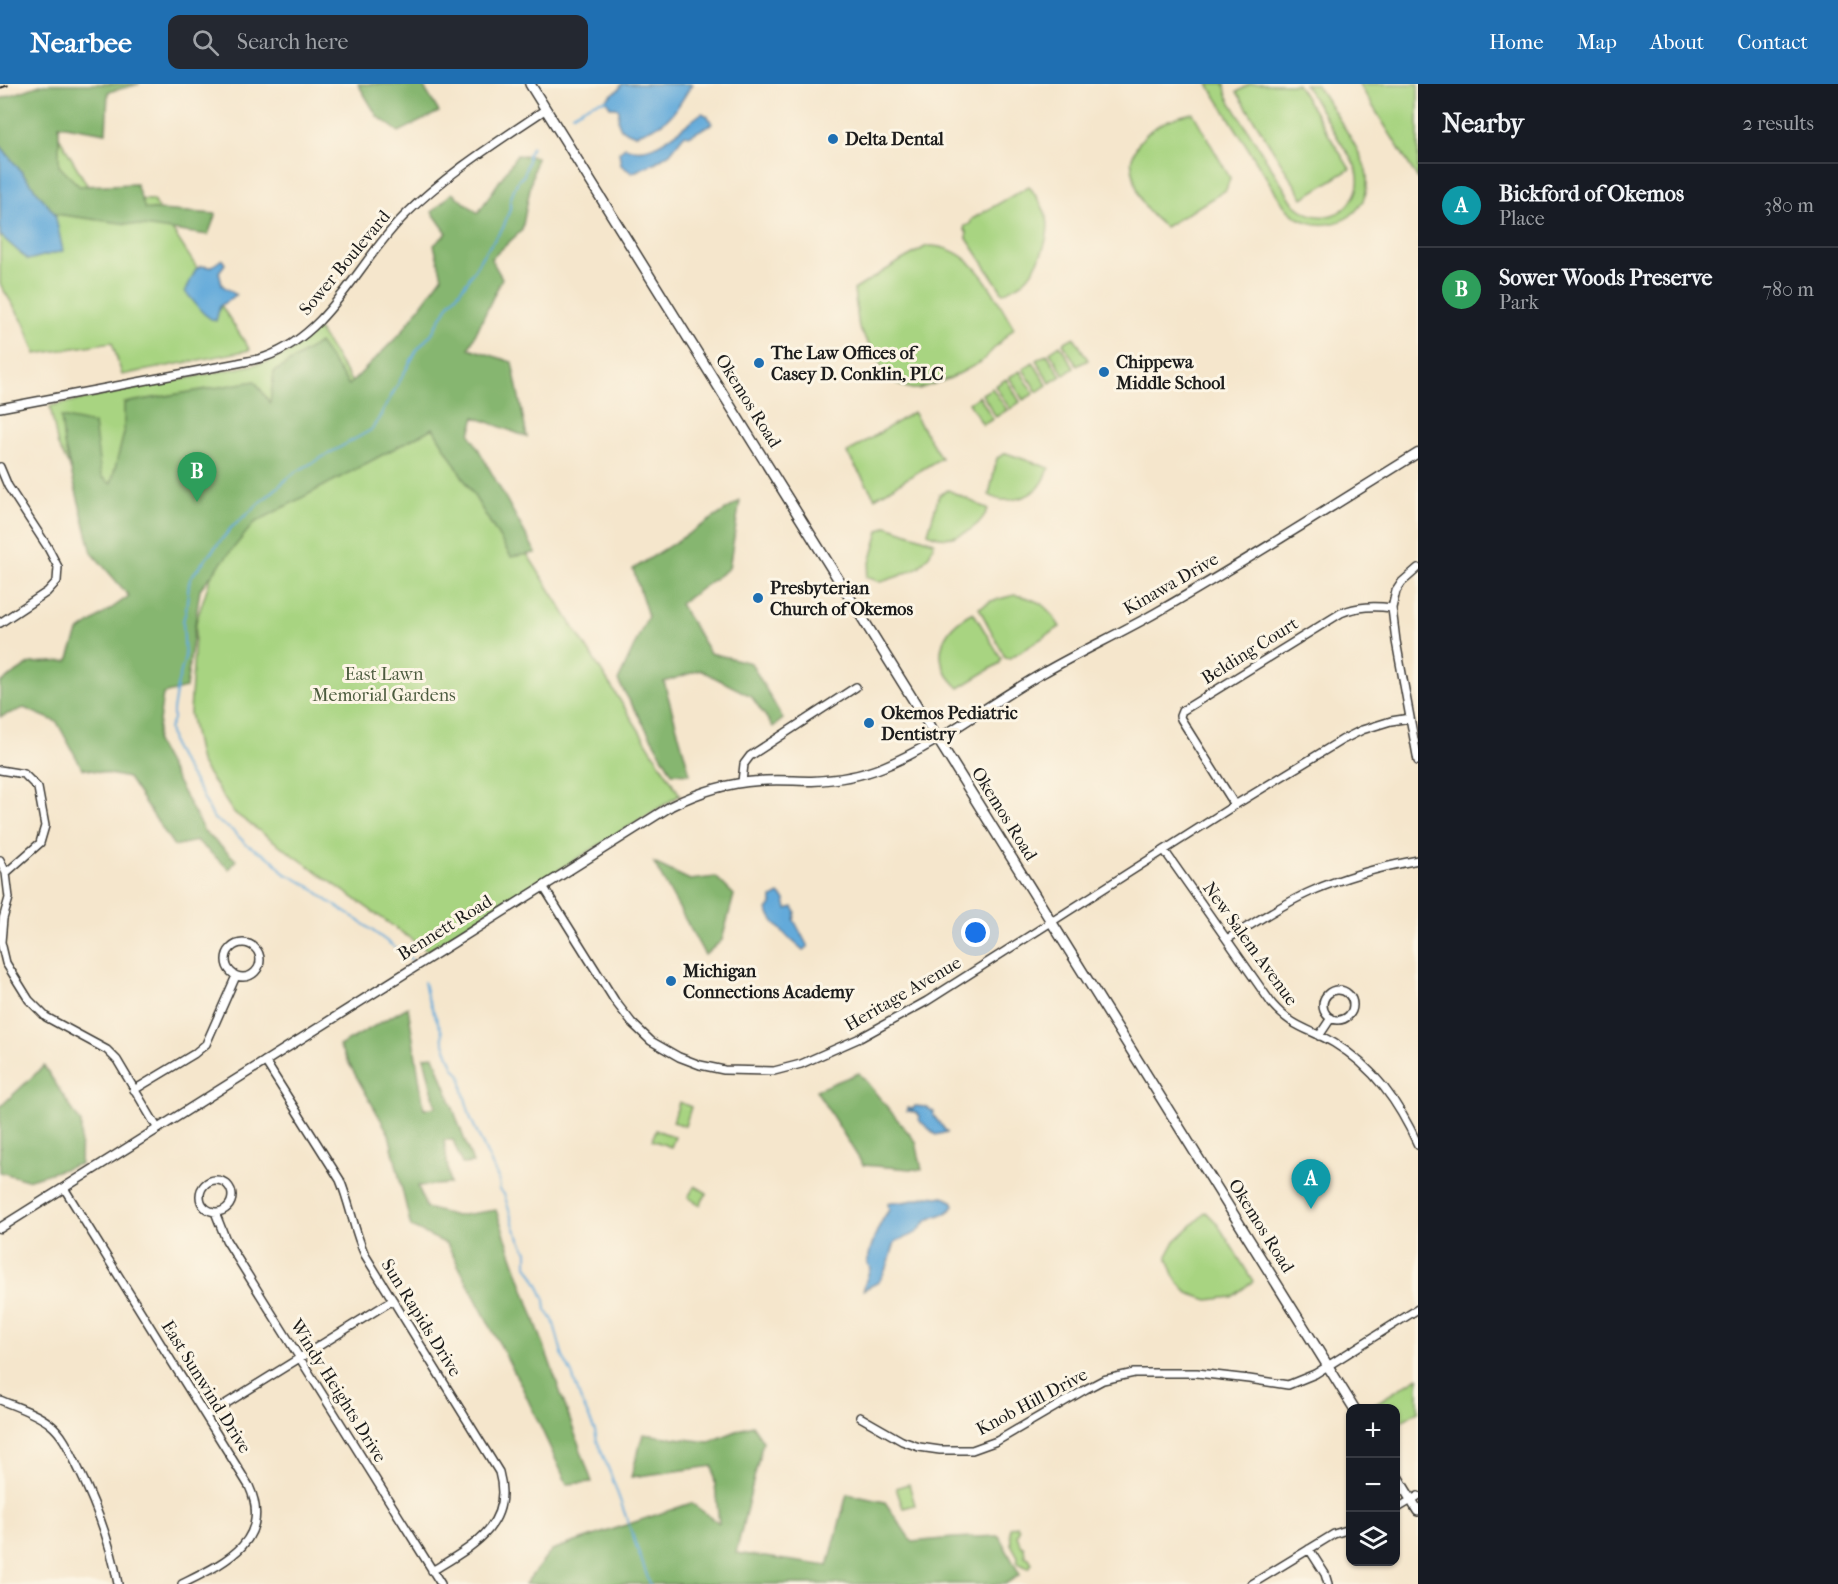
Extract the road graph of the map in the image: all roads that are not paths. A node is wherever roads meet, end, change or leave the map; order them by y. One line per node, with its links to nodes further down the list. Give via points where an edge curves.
1 (530, 84): 2 (main road, Okemos Road)
2 (546, 109): 3 (street, Sower Boulevard, via 488,147 424,197 378,245 331,308 283,349 238,363); 11 (main road, Okemos Road)
3 (0, 408)
4 (1418, 453): 11 (street, Kinawa Drive, via 1217,578 1043,672)
5 (0, 467): 8 (street, via 58,567 57,581 47,592)
6 (1418, 568): 7 (street, via 1396,591)
7 (1392, 608): 10 (street); 15 (street, Belding Court, via 1355,608 1341,613 1182,711 1180,716)
8 (0, 623)
9 (856, 687): 14 (street, via 750,756 744,764)
10 (1410, 718): 12 (street); 15 (street, Heritage Avenue, via 1362,730)
11 (937, 738): 14 (street, Bennett Road, via 894,762 860,774 828,780); 21 (main road, Okemos Road)
12 (1418, 761)
13 (0, 770): 19 (street, via 24,774 38,788 45,826 40,843)
14 (742, 783): 20 (street, Bennett Road, via 706,791 671,806)
15 (1235, 805): 16 (street, Heritage Avenue)
16 (1164, 850): 21 (street, Heritage Avenue); 22 (street, New Salem Avenue)
17 (0, 860): 19 (street)
18 (1418, 860): 22 (street, via 1384,866 1311,892)
19 (6, 873): 27 (street, via 9,898 0,942 6,963 29,1000 46,1017 107,1050)
20 (543, 886): 21 (street, Heritage Avenue, via 632,1023 651,1041 679,1058 724,1070 774,1071 827,1054 927,1001); 26 (street, Bennett Road)
21 (1052, 921): 36 (main road, Okemos Road)
22 (1227, 939): 25 (street, New Salem Avenue, via 1281,1014)
23 (236, 976): 23 (street, via 247,977 259,967 260,956 253,946 242,943 228,953 226,963); 27 (street, via 206,1044)
24 (1331, 1018): 24 (street, via 1343,1019 1352,1011 1352,1000 1345,991 1333,990 1324,998 1323,1010); 25 (street)
25 (1318, 1036): 29 (street, New Salem Avenue, via 1346,1051 1373,1074 1394,1100)
26 (265, 1061): 28 (street, Bennett Road); 33 (street, Sun Rapids Drive, via 340,1180 362,1249)
27 (134, 1090): 28 (street)
28 (158, 1129): 30 (street, Bennett Road)
29 (1418, 1145)
30 (64, 1188): 32 (street, Bennett Road); 39 (street, East Sunwind Drive)
31 (215, 1212): 31 (street, Windy Heights Drive, via 227,1208 232,1197 228,1186 217,1180 206,1185 200,1196 204,1207); 35 (street, Windy Heights Drive, via 226,1240)
32 (0, 1228)
33 (393, 1300): 35 (street); 47 (street, Sun Rapids Drive, via 492,1460 502,1486 500,1509 490,1530)
34 (1418, 1308): 36 (street, Knob Hill Drive)
35 (300, 1358): 39 (street); 47 (street, Windy Heights Drive)
36 (1328, 1365): 38 (main road, Okemos Road); 40 (street, Knob Hill Drive, via 1288,1386 1197,1373 1142,1372 1119,1376 1103,1380 997,1441 972,1450 919,1447)
37 (0, 1400): 48 (street, via 44,1419 62,1437 98,1511)
38 (1352, 1404)
39 (206, 1416): 49 (street, East Sunwind Drive, via 249,1486 256,1504 256,1522 238,1551)
40 (860, 1417)
41 (1400, 1481): 42 (main road)
42 (1415, 1498): 43 (street); 44 (main road)
43 (1400, 1506)
44 (1418, 1511)
45 (1346, 1530): 46 (street)
46 (1309, 1549): 51 (street); 52 (street)
47 (432, 1570): 50 (street, Windy Heights Drive)
48 (117, 1584)
49 (182, 1584)
50 (441, 1584)
51 (1252, 1584)
52 (1328, 1584)

